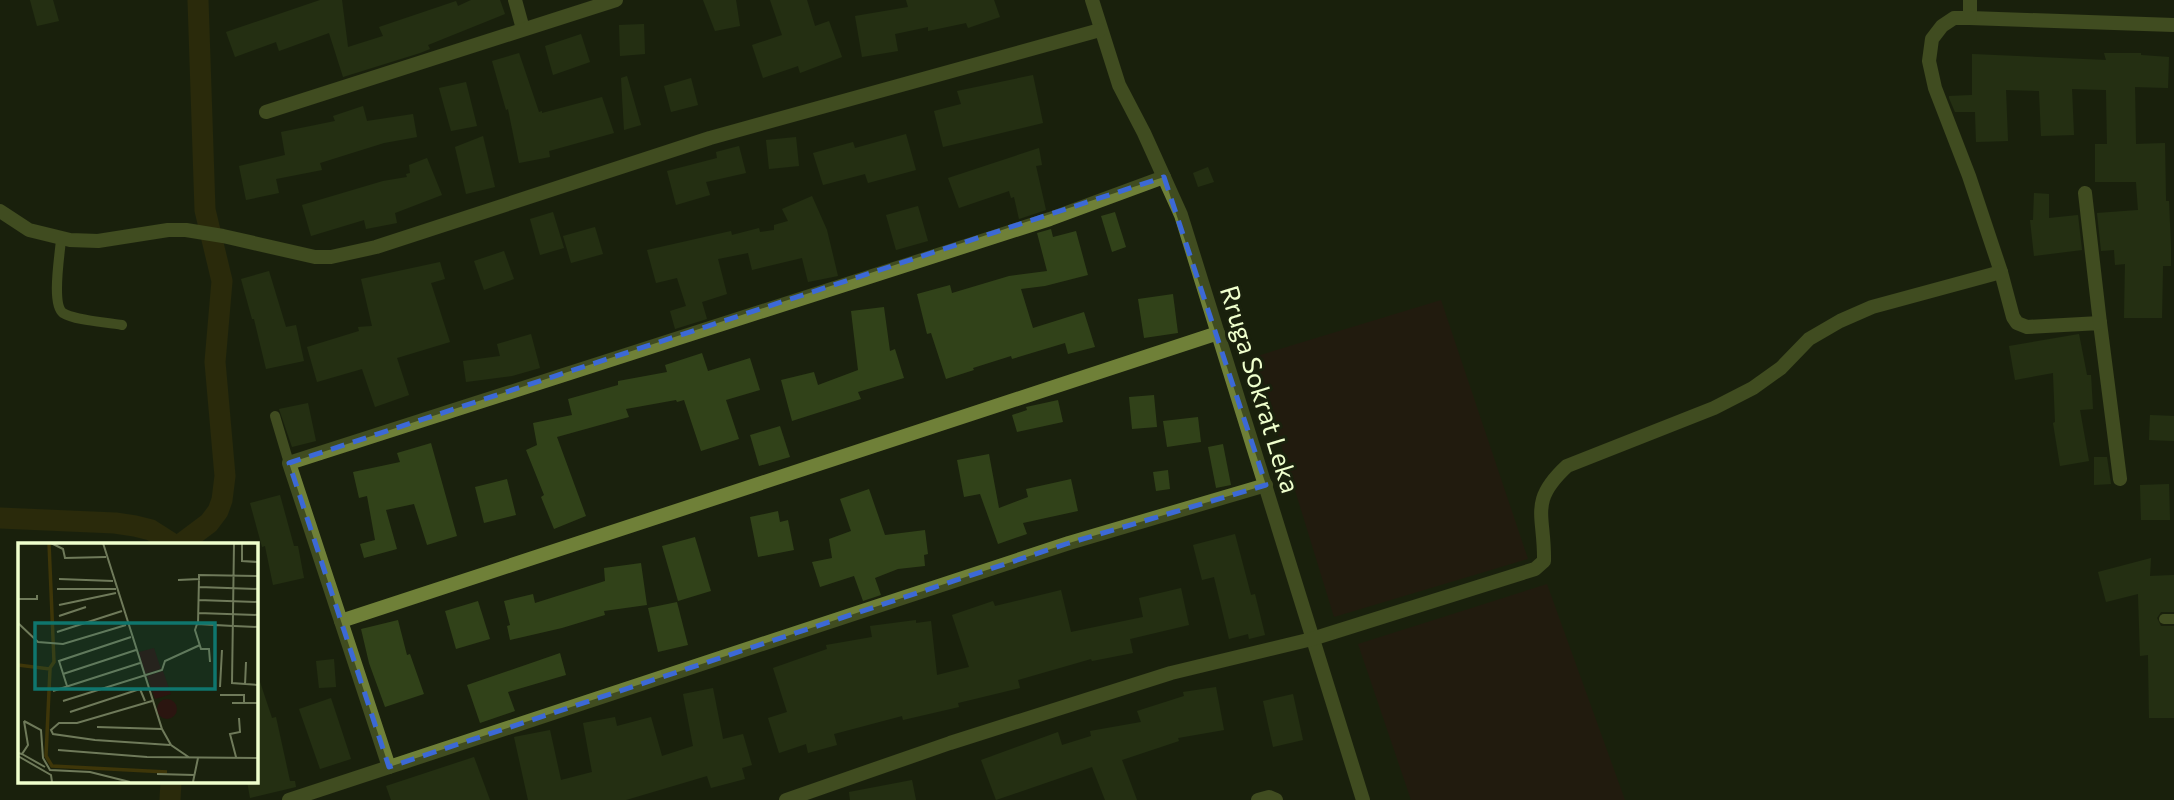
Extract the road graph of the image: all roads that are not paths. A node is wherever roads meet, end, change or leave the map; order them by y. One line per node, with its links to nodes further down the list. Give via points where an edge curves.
1 (514, 0): 7 (street)
2 (616, 0): 7 (street)
3 (1092, 0): 8 (street, Rruga Sokrat Leka)
4 (1970, 0): 5 (street)
5 (1970, 18): 6 (street); 14 (street, via 1954,18 1942,26 1932,39 1930,61 1935,88)
6 (2174, 26)
7 (523, 29): 9 (street)
8 (1100, 30): 10 (street, Rruga Sokrat Leka, via 1119,85); 13 (street, via 710,138 348,254 315,257 223,236 168,230 98,241)
9 (266, 112)
10 (1164, 177): 17 (street, Rruga Sokrat Leka); 19 (street, via 1050,219)
11 (2085, 193): 15 (street)
12 (0, 211): 13 (street, via 29,230)
13 (61, 239): 16 (lane, via 56,302 61,312)
14 (2001, 272): 15 (street, via 2017,323 2027,327); 23 (street, via 1872,307 1840,321 1809,340 1753,388 1567,466 1550,481 1542,497 1544,561 1535,569)
15 (2100, 323): 20 (street)
16 (122, 325)
17 (1219, 333): 21 (street, Rruga Sokrat Leka); 22 (street)
18 (275, 416): 19 (lane)
19 (289, 463): 22 (street)
20 (2120, 480)
21 (1265, 485): 23 (street, Rruga Sokrat Leka); 24 (street, via 1055,548)
22 (341, 621): 24 (street)
23 (1312, 639): 26 (street, via 1171,673); 29 (street, Rruga Sokrat Leka)
24 (389, 767): 25 (street)
25 (289, 800)
26 (786, 800)
27 (1258, 800): 28 (street)
28 (1276, 800)
29 (1363, 800)

